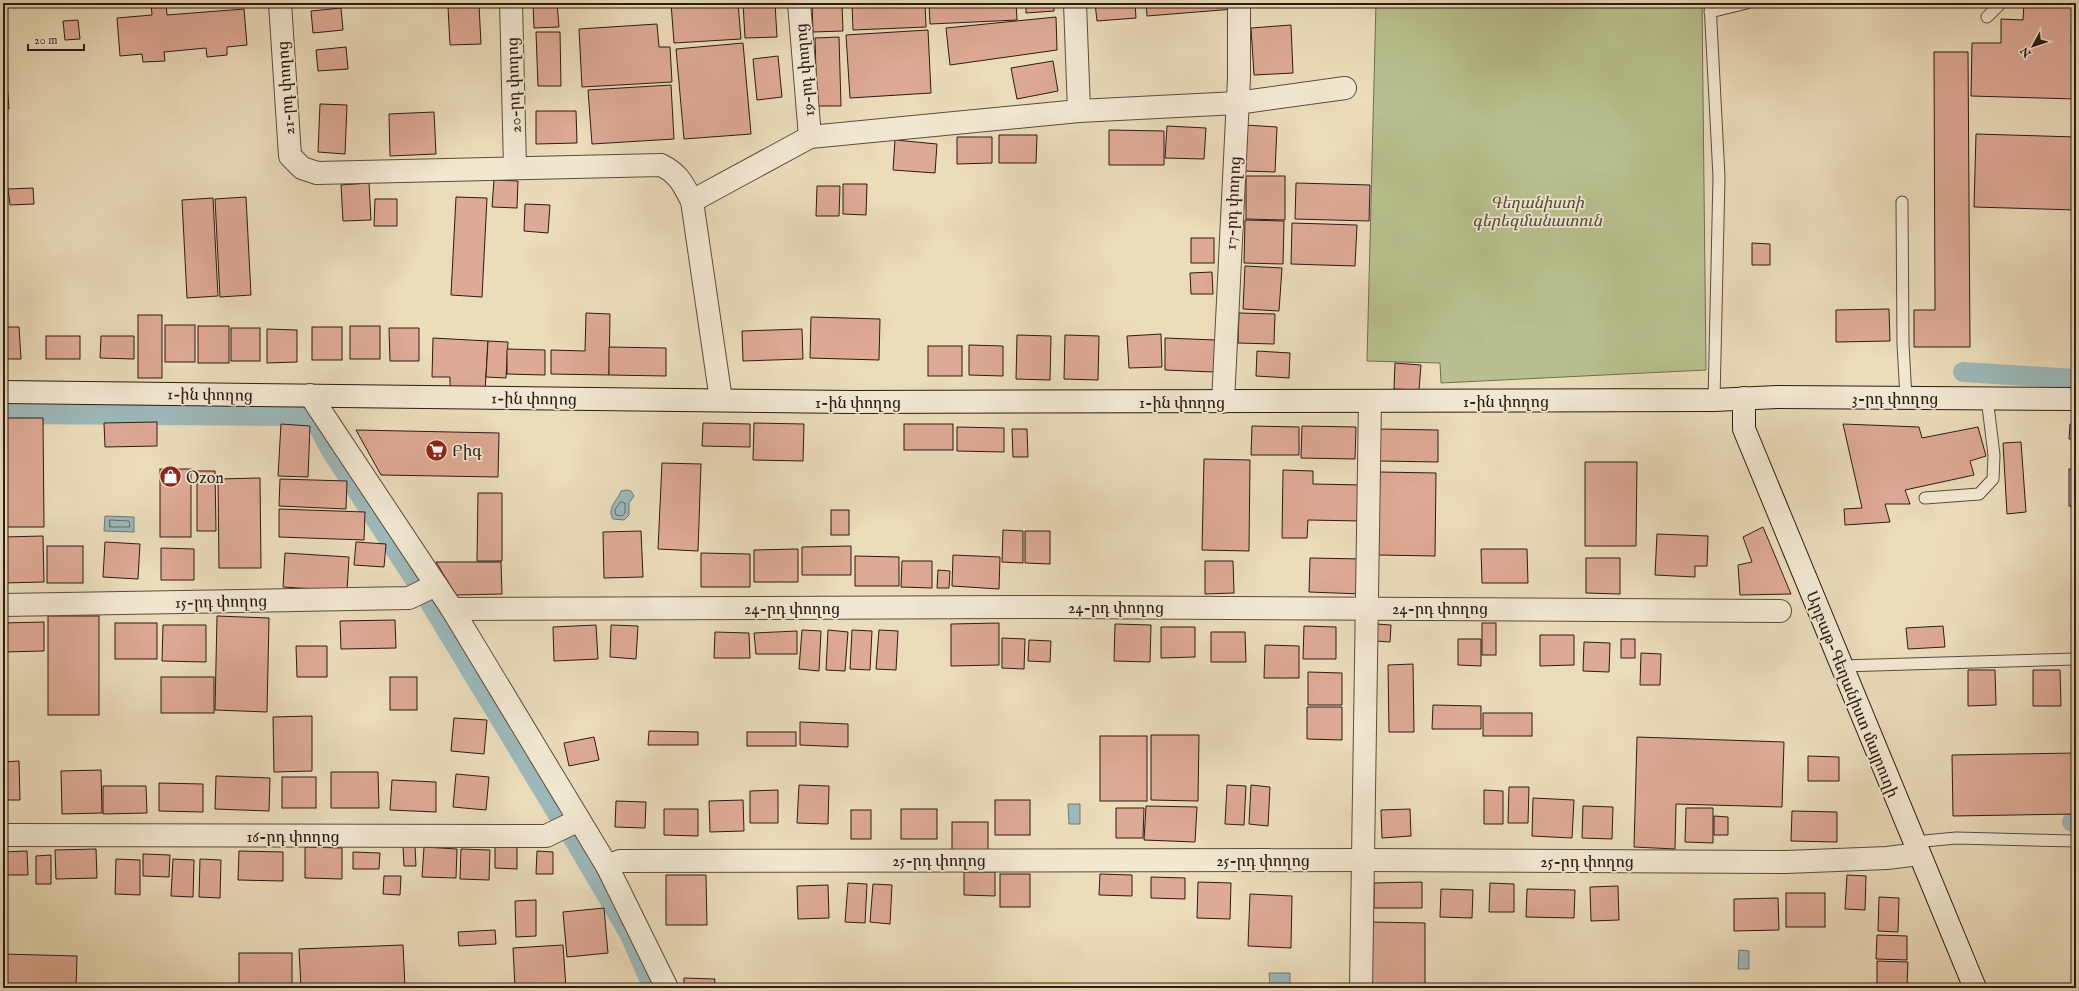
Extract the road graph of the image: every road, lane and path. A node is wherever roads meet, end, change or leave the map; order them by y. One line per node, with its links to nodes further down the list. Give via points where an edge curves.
1 (280, 3): 14 (street, 21-րդ փողոց, via 290,156 302,168 317,173)
2 (511, 3): 14 (street, 20-րդ փողոց)
3 (799, 3): 13 (street, 19-րդ փողոց)
4 (1075, 3): 12 (street)
5 (1239, 3): 11 (street, 17-րդ փողոց)
6 (1747, 3): 8 (lane)
7 (2001, 3): 9 (lane)
8 (1710, 7): 24 (lane, via 1719,177)
9 (1987, 17)
10 (1345, 88): 11 (street)
11 (1237, 103): 12 (street); 25 (street, 17-րդ փողոց)
12 (1079, 111): 13 (street)
13 (810, 137): 15 (street)
14 (515, 168): 15 (street, via 661,165 673,171)
15 (692, 202): 23 (street)
16 (1902, 202): 20 (lane, via 1902,344)
17 (3, 392): 18 (street, 1-ին փողոց)
18 (310, 395): 23 (street, 1-ին փողոց); 28 (street)
19 (1744, 398): 20 (street, 3-րդ փողոց); 24 (street, 3-րդ փողոց); 34 (street, Արբաթ-Գեղանիստ մայրուղի, via 1744,429)
20 (1906, 398): 21 (street, 3-րդ փողոց)
21 (1987, 398): 22 (street, 3-րդ փողոց); 27 (lane, via 1994,455 1993,479 1979,494)
22 (2076, 399)
23 (721, 400): 25 (street, 1-ին փողոց)
24 (1714, 400): 26 (street, 1-ին փողոց)
25 (1223, 402): 26 (street, 1-ին փողոց)
26 (1370, 402): 30 (street)
27 (1925, 498)
28 (436, 585): 29 (street, 15-րդ փողոց, via 409,598); 31 (street)
29 (3, 605)
30 (1367, 608): 31 (street, 24-րդ փողոց); 32 (street, 24-րդ փողոց); 39 (street)
31 (452, 609): 35 (street)
32 (1780, 610)
33 (2076, 659): 34 (lane)
34 (1842, 666): 38 (street, Արբաթ-Գեղանիստ մայրուղի)
35 (579, 820): 36 (street, 16-րդ փողոց, via 546,836); 40 (street)
36 (3, 835)
37 (2076, 841): 38 (lane, via 1956,838)
38 (1916, 848): 39 (street, 25-րդ փողոց, via 1887,858 1786,862); 43 (street, Արբաթ-Գեղանիստ մայրուղի)
39 (1363, 860): 40 (street, 25-րդ փողոց, via 620,861); 42 (street)
40 (607, 866): 41 (street)
41 (667, 988)
42 (1361, 988)
43 (1975, 988)

